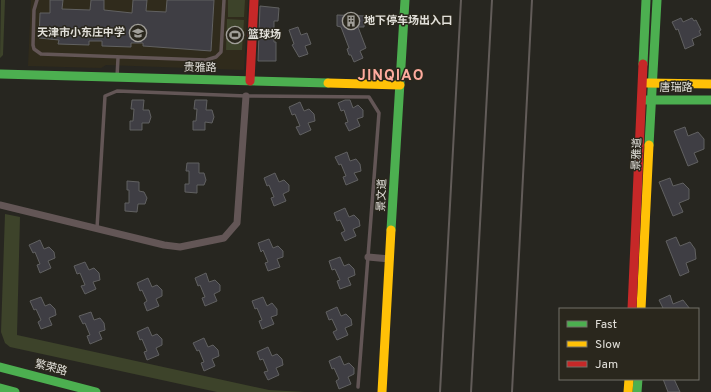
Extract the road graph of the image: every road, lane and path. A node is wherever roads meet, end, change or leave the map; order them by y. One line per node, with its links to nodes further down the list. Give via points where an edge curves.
1 (37, 0): 7 (lane, via 34,10 33,45 37,52 45,56)
2 (224, 0): 7 (lane, via 220,52 216,57 206,60)
3 (254, 0): 10 (street)
4 (405, 0): 14 (street, 景文道)
5 (646, 0): 11 (street, 景雅道)
6 (657, 0): 12 (street, 景雅道)
7 (118, 58): 9 (lane)
8 (0, 74): 9 (street, 贵雅路)
9 (117, 78): 10 (street, 贵雅路)
10 (250, 81): 14 (street, 贵雅路)
11 (642, 82): 12 (street, 唐瑞路); 16 (street, 景雅道)
12 (653, 83): 13 (street, 唐瑞路); 17 (street, 景雅道)
13 (711, 84)
14 (400, 85): 22 (street, 景文道)
15 (246, 96): 20 (lane, via 117,91 105,96); 20 (street, via 237,222 224,238 180,247); 21 (lane, via 369,97 379,113)
16 (642, 100): 17 (street, 唐瑞路); 23 (street, 景雅道)
17 (652, 100): 18 (street, 唐瑞路); 24 (street, 景雅道)
18 (711, 100)
19 (0, 205): 20 (street)
20 (97, 229)
21 (368, 257): 22 (street); 30 (lane)
22 (390, 259): 34 (street, 景文道)
23 (632, 308)
24 (641, 308)
25 (0, 361): 27 (street)
26 (0, 367): 27 (street, 繁荣路)
27 (11, 370): 33 (street, 繁荣路)
28 (629, 380): 35 (street)
29 (638, 380): 36 (street)
30 (358, 387)
31 (1, 388): 32 (street)
32 (15, 392)
33 (96, 392)
34 (382, 392)
35 (628, 392)
36 (637, 392)

